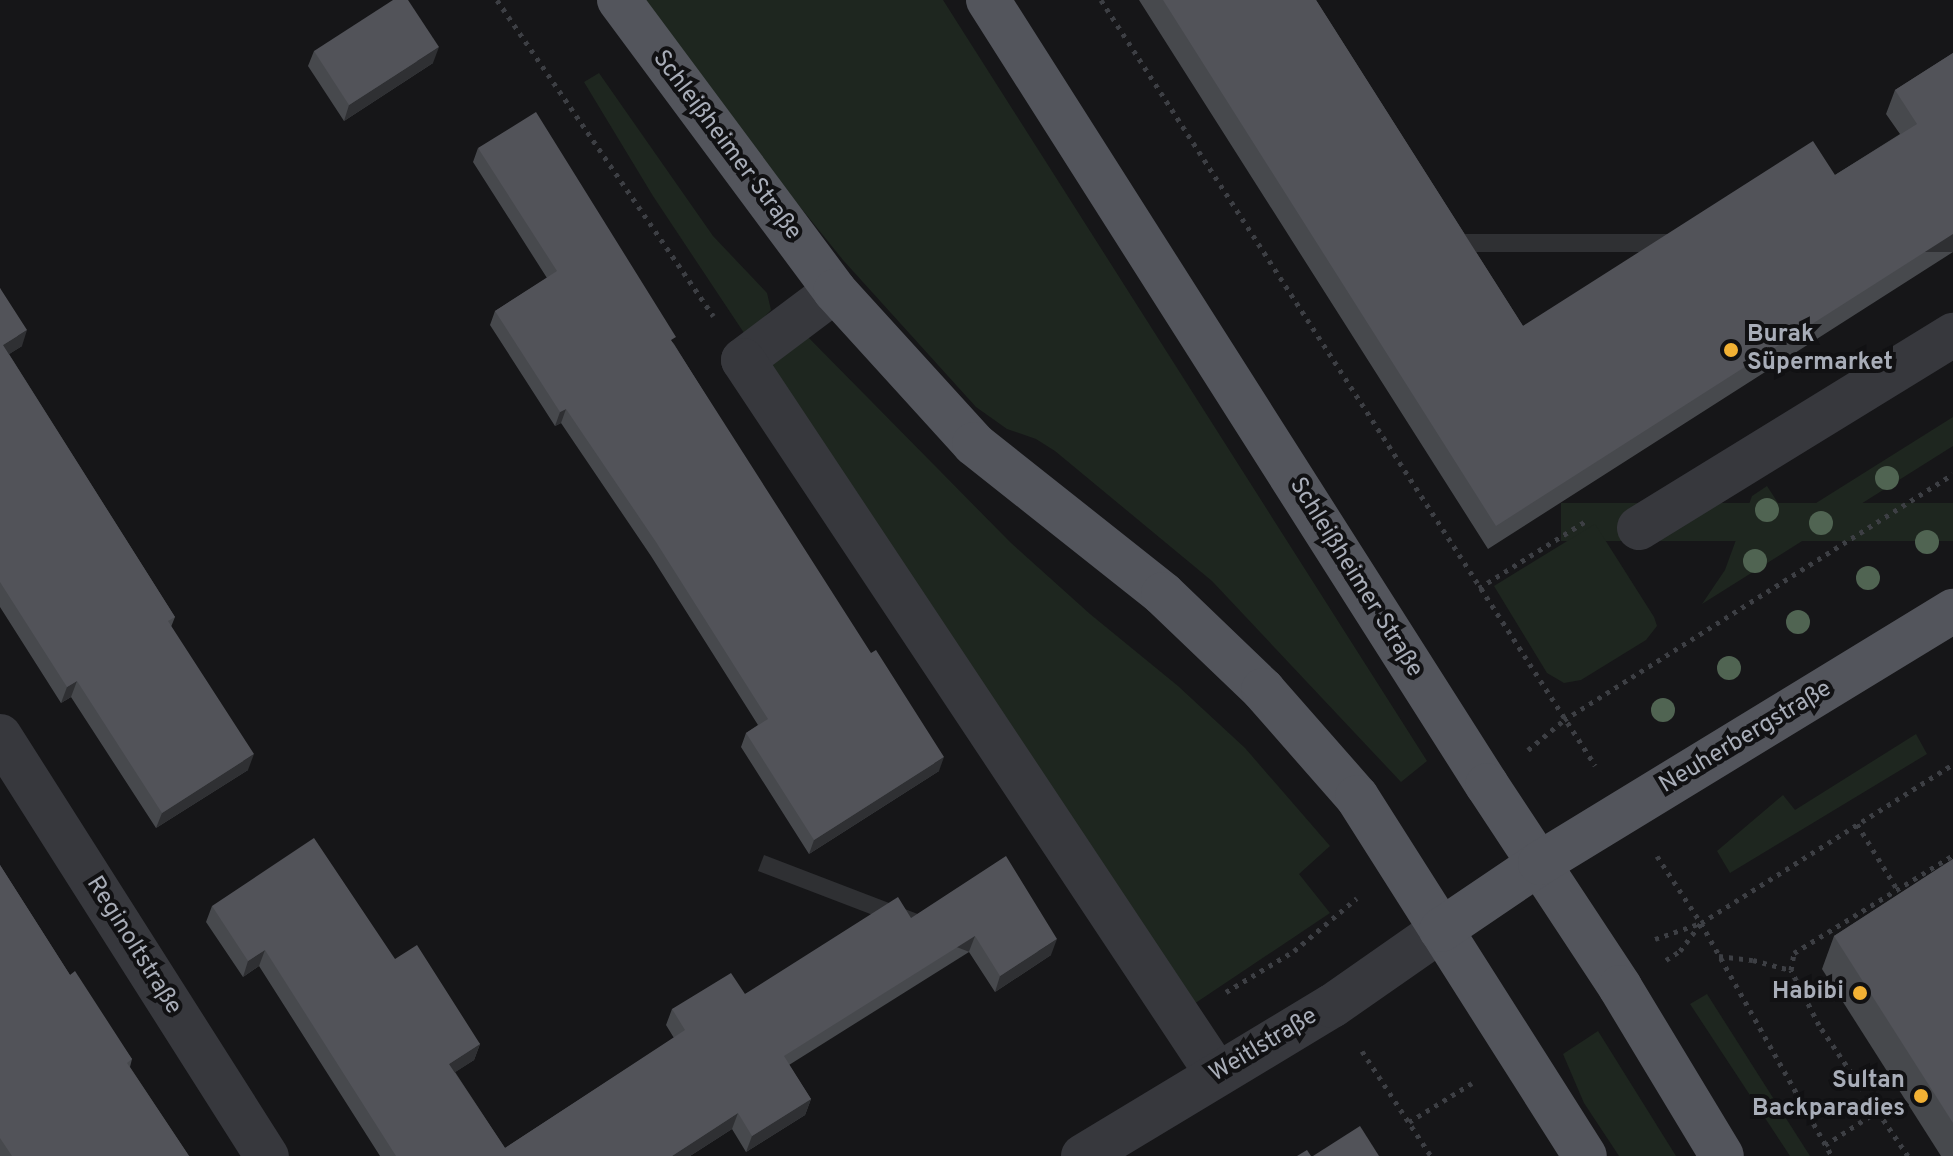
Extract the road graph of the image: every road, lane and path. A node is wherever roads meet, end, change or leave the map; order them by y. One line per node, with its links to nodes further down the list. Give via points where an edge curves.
1 (497, 0): 7 (path)
2 (619, 0): 5 (main road, Schleißheimer Straße)
3 (988, 0): 18 (main road, Schleißheimer Straße)
4 (1101, 0): 10 (path)
5 (835, 291): 7 (street); 21 (main road, Schleißheimer Straße, via 974,444 1163,594 1263,690 1357,797)
6 (1953, 335): 9 (street)
7 (743, 360): 24 (street)
8 (1953, 474): 12 (path)
9 (1639, 528): 10 (path, via 1596,514)
10 (1479, 588): 12 (path)
11 (1953, 611): 15 (main road, Neuherbergstraße)
12 (1564, 720): 15 (path)
13 (0, 736): 27 (street, Reginoltstraße)
14 (1953, 764): 16 (path)
15 (1627, 811): 18 (main road, Neuherbergstraße); 20 (path)
16 (1857, 824): 19 (path); 20 (path)
17 (1953, 855): 19 (path)
18 (1540, 863): 21 (main road, Neuherbergstraße); 30 (main road, Schleißheimer Straße)
19 (1897, 889): 23 (path, via 1794,953)
20 (1701, 923): 22 (path)
21 (1441, 930): 24 (street, Weitlstraße, via 1332,1006); 29 (main road, Schleißheimer Straße)
22 (1719, 956): 23 (path); 26 (path)
23 (1791, 970): 25 (path, via 1819,1025)
24 (1217, 1074): 28 (street, Weitlstraße)
25 (1878, 1111): 26 (path); 32 (path)
26 (1825, 1145): 31 (path)
27 (267, 1156)
28 (1083, 1156)
29 (1585, 1156)
30 (1722, 1156)
31 (1832, 1156)
32 (1908, 1156)

